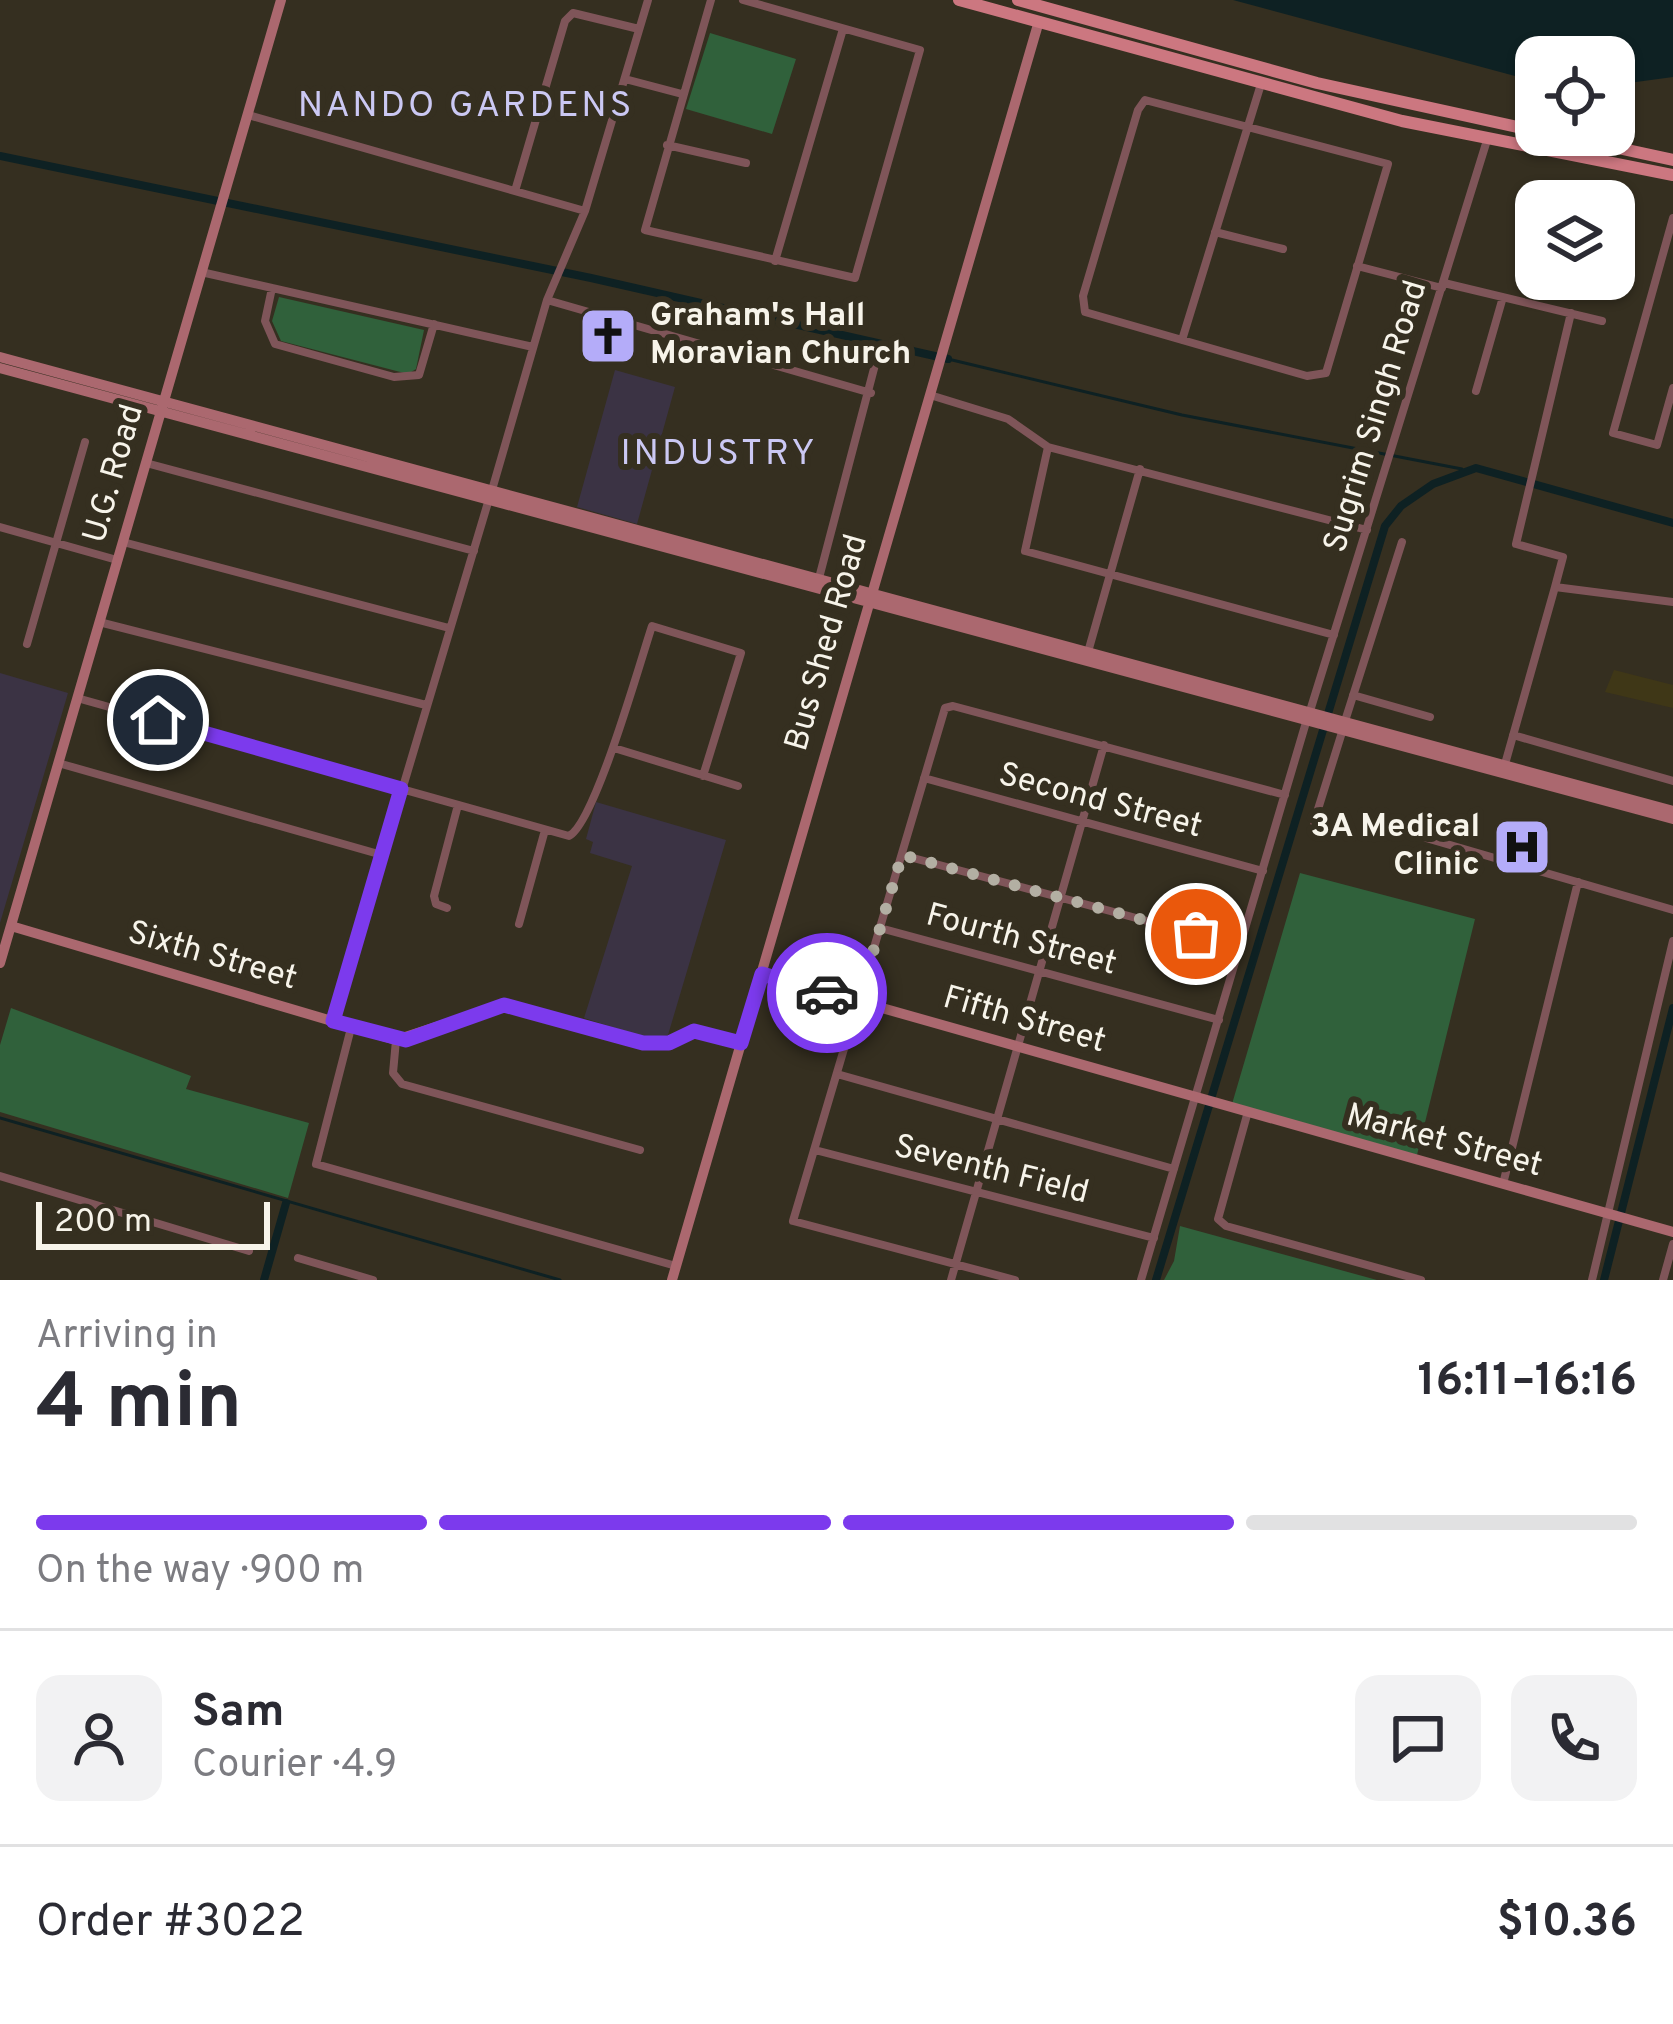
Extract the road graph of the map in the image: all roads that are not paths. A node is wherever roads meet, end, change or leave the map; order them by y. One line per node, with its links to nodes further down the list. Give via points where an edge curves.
1 (281, 0): 13 (street, U.G. Road)
2 (648, 0): 8 (street)
3 (711, 0): 12 (street)
4 (743, 0): 9 (street)
5 (958, 0): 7 (main road)
6 (1018, 0): 15 (main road, via 1317,83)
7 (1039, 21): 11 (main road); 45 (street, Bus Shed Road)
8 (639, 29): 10 (street); 22 (street, via 573,13 565,21)
9 (843, 29): 27 (street); 27 (street, via 914,46 920,56 860,275)
10 (626, 80): 12 (street); 23 (street)
11 (1261, 84): 14 (street); 16 (main road)
12 (682, 94): 17 (street)
13 (248, 115): 22 (street); 29 (street, U.G. Road)
14 (1248, 124): 25 (street); 28 (street, via 1388,164); 37 (street, via 1152,100 1138,110 1083,309)
15 (1515, 125)
16 (1488, 137): 21 (main road); 30 (street, Sugrim Singh Road)
17 (667, 145): 20 (street); 27 (street, via 644,230)
18 (1635, 152): 19 (main road)
19 (1673, 160)
20 (746, 164)
21 (1673, 175)
22 (515, 191): 23 (street)
23 (586, 211): 33 (street)
24 (1673, 218): 42 (street, via 1613,433 1657,445)
25 (1215, 232): 26 (street); 37 (street)
26 (1283, 249)
27 (775, 261)
28 (1357, 266): 30 (street); 37 (street, via 1326,373 1307,376)
29 (201, 272): 31 (street); 46 (street, U.G. Road)
30 (1443, 285): 32 (street); 53 (street, Sugrim Singh Road)
31 (272, 288): 36 (street); 36 (street, via 265,321 275,344 394,377 419,375)
32 (1503, 297): 34 (street); 43 (street)
33 (547, 300): 38 (street); 44 (street)
34 (1571, 314): 35 (street); 61 (street, via 1516,544 1563,557)
35 (1602, 321)
36 (434, 324): 38 (street)
37 (1182, 340)
38 (533, 346): 51 (street)
39 (0, 357): 46 (street)
40 (876, 362): 44 (street)
41 (0, 368): 46 (street)
42 (1673, 388)
43 (1476, 391)
44 (871, 393): 60 (street)
45 (929, 395): 48 (street, via 1008,418); 62 (street, Bus Shed Road)
46 (163, 407): 49 (street, U.G. Road); 51 (street)
47 (85, 442): 56 (street)
48 (1048, 447): 50 (street); 59 (street, via 1023,549)
49 (146, 463): 54 (street, U.G. Road); 57 (street)
50 (1140, 469): 53 (street); 59 (street)
51 (490, 494): 57 (street); 60 (street); 62 (street)
52 (0, 527): 56 (street)
53 (1367, 530): 66 (street, Sugrim Singh Road)
54 (122, 542): 58 (street, U.G. Road); 65 (street)
55 (1402, 542): 69 (street)
56 (56, 543): 58 (street); 67 (street)
57 (474, 551): 65 (street)
58 (117, 560): 64 (street, U.G. Road)
59 (1109, 574): 66 (street); 68 (street)
60 (819, 578): 62 (street)
61 (1555, 586): 63 (street); 75 (street)
62 (869, 597): 68 (street); 72 (street); 106 (street, Bus Shed Road)
63 (1673, 602)
64 (99, 622): 70 (street, U.G. Road); 71 (street)
65 (448, 628): 71 (street)
66 (1334, 634): 72 (street, Sugrim Singh Road)
67 (27, 644)
68 (1088, 652): 72 (street)
69 (1354, 695): 73 (street); 74 (street)
70 (77, 698): 78 (street, U.G. Road); 84 (street)
71 (426, 704): 84 (street)
72 (1310, 716): 74 (street); 85 (street, Sugrim Singh Road)
73 (1430, 717)
74 (1343, 725): 79 (street); 87 (street); 89 (street)
75 (1513, 735): 79 (street); 82 (street)
76 (1104, 745): 81 (street, via 948,706); 85 (street); 88 (street)
77 (614, 748): 80 (street); 80 (street, via 652,626 741,653); 91 (street, via 582,826 573,835)
78 (58, 764): 92 (street); 100 (street, U.G. Road)
79 (1505, 764): 87 (street)
80 (703, 776): 83 (street)
81 (924, 778): 88 (street, Second Street); 93 (street)
82 (1673, 781)
83 (738, 786)
84 (401, 789): 86 (street); 92 (street)
85 (1285, 795): 94 (street, Sugrim Singh Road)
86 (458, 805): 91 (street); 97 (street, via 434,896)
87 (1673, 815)
88 (1083, 822): 94 (street, Second Street); 96 (street)
89 (1313, 822)
90 (1378, 824): 95 (street)
91 (544, 830): 99 (street)
92 (382, 855): 109 (street)
93 (902, 855): 96 (street); 101 (street)
94 (1263, 871): 103 (street, Sugrim Singh Road)
95 (1578, 882): 98 (street); 122 (street)
96 (1062, 898): 103 (street); 105 (street)
97 (447, 908)
98 (1673, 910)
99 (519, 924)
100 (11, 926): 104 (street, U.G. Road); 109 (street, Sixth Street)
101 (880, 928): 105 (street, Fourth Street); 107 (street)
102 (1673, 941): 124 (street)
103 (1240, 946): 108 (street, Sugrim Singh Road)
104 (0, 963)
105 (1041, 972): 108 (street, Fourth Street); 113 (street)
106 (762, 974): 107 (street, Fifth Street); 112 (street, Bus Shed Road)
107 (858, 1002): 113 (street, Fifth Street); 114 (street)
108 (1219, 1020): 115 (street, Sugrim Singh Road)
109 (333, 1021): 110 (street, Sixth Street)
110 (352, 1028): 111 (street, Sixth Street); 131 (street, via 316,1164)
111 (395, 1040): 112 (street, via 504,1005 643,1043 694,1031); 118 (street, via 393,1073 402,1084)
112 (741, 1043): 131 (street, Bus Shed Road)
113 (1020, 1048): 115 (street, Fifth Street); 117 (street)
114 (837, 1074): 117 (street); 119 (street)
115 (1198, 1099): 116 (street, Market Street); 120 (street, Sugrim Singh Road)
116 (1246, 1115): 122 (street, Market Street); 137 (street, via 1218,1219)
117 (998, 1120): 120 (street); 123 (street)
118 (640, 1150)
119 (815, 1150): 123 (street, Seventh Field); 130 (street, via 793,1221)
120 (1174, 1169): 126 (street, Sugrim Singh Road)
121 (0, 1176): 128 (street)
122 (1503, 1185): 124 (street, Market Street)
123 (977, 1192): 126 (street, Seventh Field); 130 (street)
124 (1614, 1217): 125 (street, Market Street); 138 (street)
125 (1673, 1232)
126 (1154, 1238): 136 (street, Sugrim Singh Road)
127 (1673, 1244): 139 (street)
128 (249, 1252)
129 (298, 1258): 132 (street)
130 (955, 1264): 134 (street); 135 (street)
131 (676, 1266): 133 (street, Bus Shed Road)
132 (373, 1280)
133 (672, 1280)
134 (951, 1280)
135 (1015, 1280)
136 (1142, 1280)
137 (1421, 1280)
138 (1592, 1280)
139 (1663, 1280)

